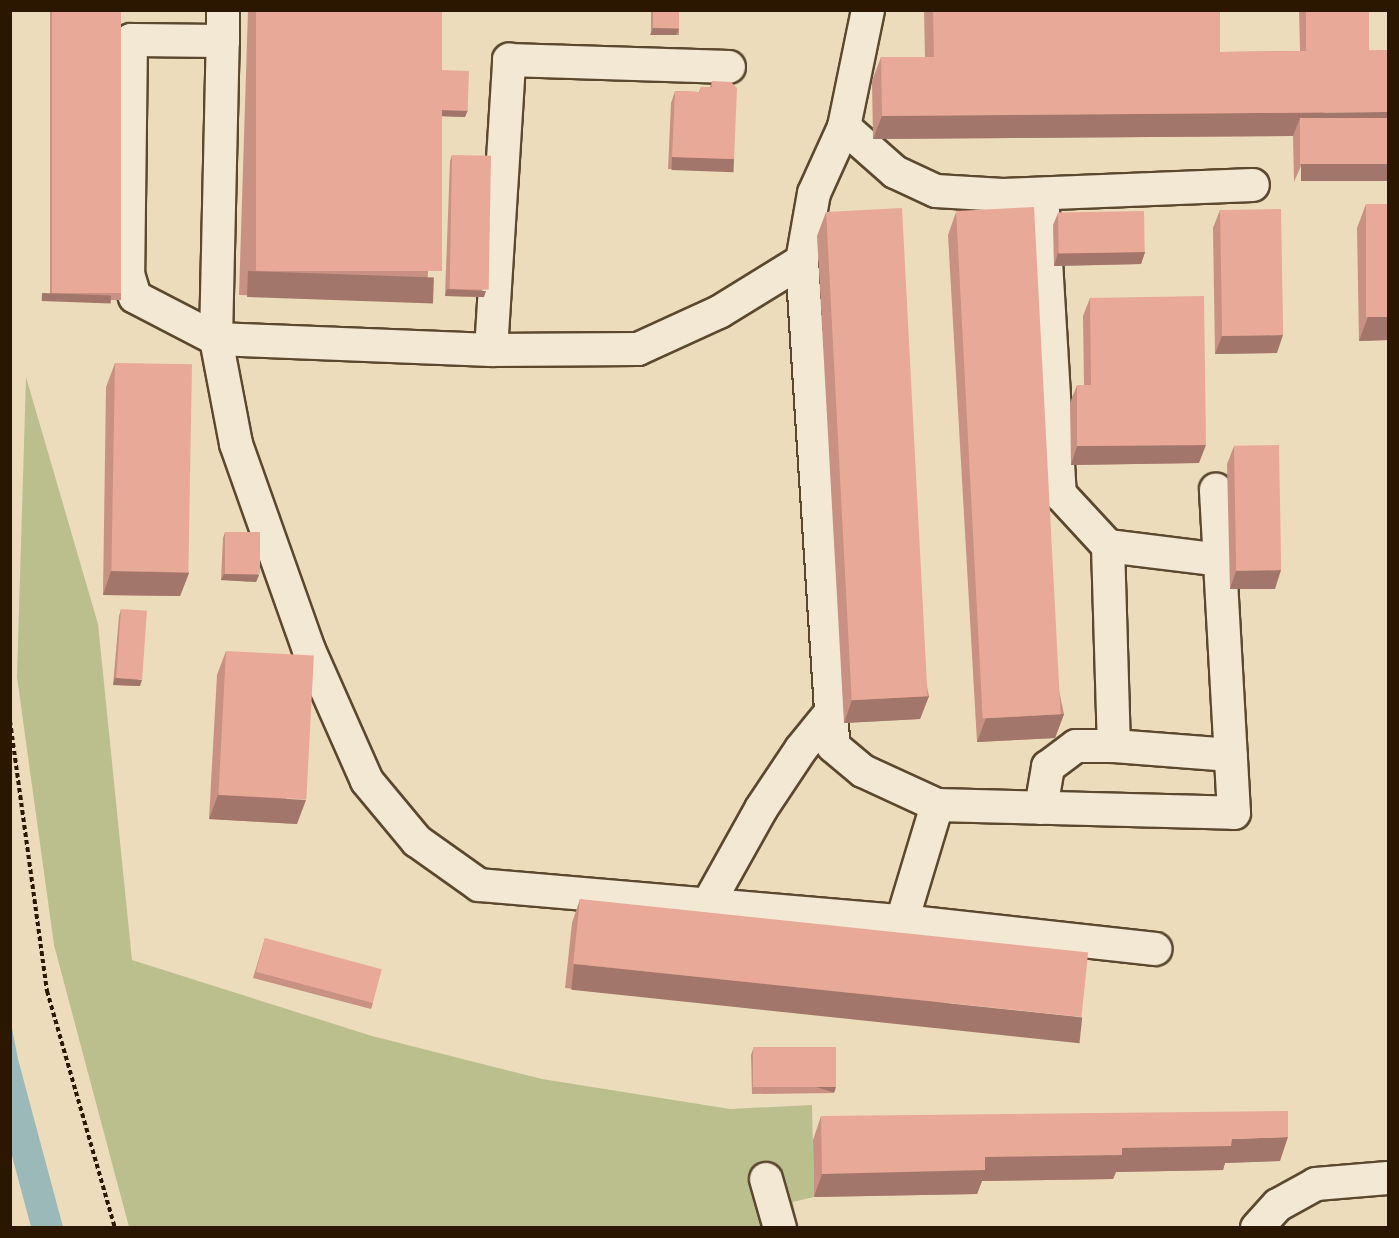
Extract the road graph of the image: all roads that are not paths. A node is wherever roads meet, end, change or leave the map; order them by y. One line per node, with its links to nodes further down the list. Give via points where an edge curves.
1 (223, 10): 3 (street)
2 (868, 10): 5 (street)
3 (223, 41): 9 (street); 9 (street, via 131,40 128,274 135,297)
4 (729, 67): 10 (street, via 509,60)
5 (844, 127): 7 (street, via 896,172 936,191); 8 (street, via 814,193)
6 (1253, 185): 7 (street)
7 (1042, 194): 12 (street, via 1060,494)
8 (802, 261): 10 (street, via 719,312 638,349); 14 (street)
9 (216, 339): 10 (street); 19 (street, via 236,444 309,650 367,781 417,841 479,885)
10 (491, 350)
11 (1216, 489): 13 (street)
12 (1108, 546): 13 (street); 15 (street)
13 (1220, 560): 16 (street)
14 (831, 712): 17 (street, via 833,746 864,771); 19 (street, via 761,809)
15 (1113, 746): 16 (street); 18 (street, via 1076,746 1048,767)
16 (1231, 755): 18 (street, via 1233,813)
17 (938, 805): 18 (street); 20 (street)
18 (1041, 808)
19 (708, 904): 20 (street)
20 (902, 921): 21 (street)
21 (1155, 949)
22 (1389, 1178): 25 (street, via 1316,1184 1278,1205)
23 (766, 1179): 24 (street)
24 (780, 1227)
25 (1257, 1227)

